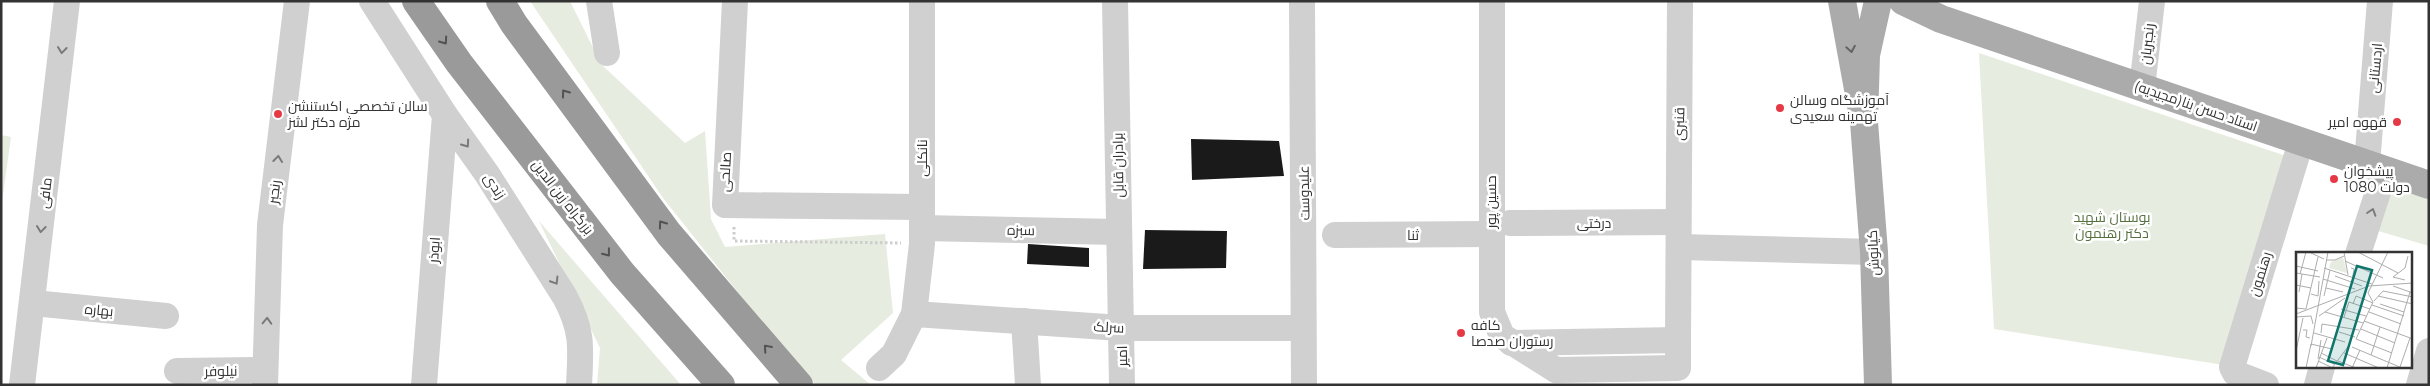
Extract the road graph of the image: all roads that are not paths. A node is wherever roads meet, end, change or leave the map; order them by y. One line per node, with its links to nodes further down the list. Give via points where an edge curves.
1 (67, 1): 34 (street, مافی, one-way to 34)
2 (297, 1): 46 (street, رنجبر, one-way to 2, via 270,225)
3 (372, 1): 22 (street, زندی)
4 (416, 1): 51 (highway, بزرگراه زین الدین, one-way to 51, via 459,63 622,273)
5 (500, 1): 52 (highway, one-way to 5, via 669,234)
6 (599, 1): 20 (street)
7 (735, 1): 27 (street, صالحی, via 724,202 728,206)
8 (922, 1): 27 (street, نانکلی)
9 (1115, 1): 29 (street, برادران قابل)
10 (1302, 1): 39 (street, علیدوست)
11 (1492, 1): 28 (street, حسین پور)
12 (1680, 1): 31 (street, قنبری)
13 (1842, 1): 23 (main road, کیانوش, one-way to 23)
14 (1878, 1): 23 (main road, کیانوش, via 1866,55)
15 (1903, 1): 19 (main road, استاد حسن بنا(مجیدیه))
16 (1951, 1): 19 (main road)
17 (2152, 1): 21 (street, رنجبریان)
18 (2380, 1): 25 (street, اردستانی)
19 (1964, 27): 21 (main road, استاد حسن بنا(مجیدیه))
20 (607, 53)
21 (2142, 88): 24 (main road, استاد حسن بنا(مجیدیه))
22 (445, 115): 49 (street, ابوذر); 50 (street, زندی, one-way to 50, via 487,174 576,317 581,340)
23 (1864, 122): 32 (main road, کیانوش)
24 (2301, 142): 25 (main road, استاد حسن بنا(مجیدیه)); 57 (street, رهنمون, via 2232,367 2235,373)
25 (2376, 167): 26 (main road, استاد حسن بنا(مجیدیه)); 33 (street, اردستانی, one-way to 25)
26 (2429, 185)
27 (922, 226): 29 (street, سبزه); 35 (street, نانکلی)
28 (1501, 229): 30 (street, ثنا); 31 (street, درختی); 41 (street, حسین پور, via 1492,312 1495,325)
29 (1119, 232): 38 (street, برادران قابل)
30 (1334, 235)
31 (1679, 235): 32 (street); 40 (street, قنبری)
32 (1874, 252): 56 (main road, کیانوش)
33 (2358, 252)
34 (32, 303): 36 (street, بهاره); 48 (street, مافی)
35 (914, 314): 37 (street, سرلک); 43 (street, via 894,354)
36 (166, 316)
37 (1024, 321): 38 (street, سرلک); 53 (street)
38 (1121, 328): 39 (street, سرلک); 54 (street, امیر)
39 (1303, 328): 55 (street, علیدوست)
40 (1678, 340): 41 (street); 47 (street, قنبری, via 1678,368)
41 (1510, 343): 47 (street, حسین پور)
42 (2429, 351): 59 (street)
43 (879, 368)
44 (2322, 368): 58 (street)
45 (177, 371): 46 (street, نیلوفر)
46 (265, 377)
47 (1557, 377)
48 (22, 385)
49 (424, 385)
50 (579, 385)
51 (720, 385)
52 (799, 385)
53 (1028, 385)
54 (1122, 385)
55 (1304, 385)
56 (1878, 385)
57 (2266, 385)
58 (2317, 385)
59 (2419, 385)

